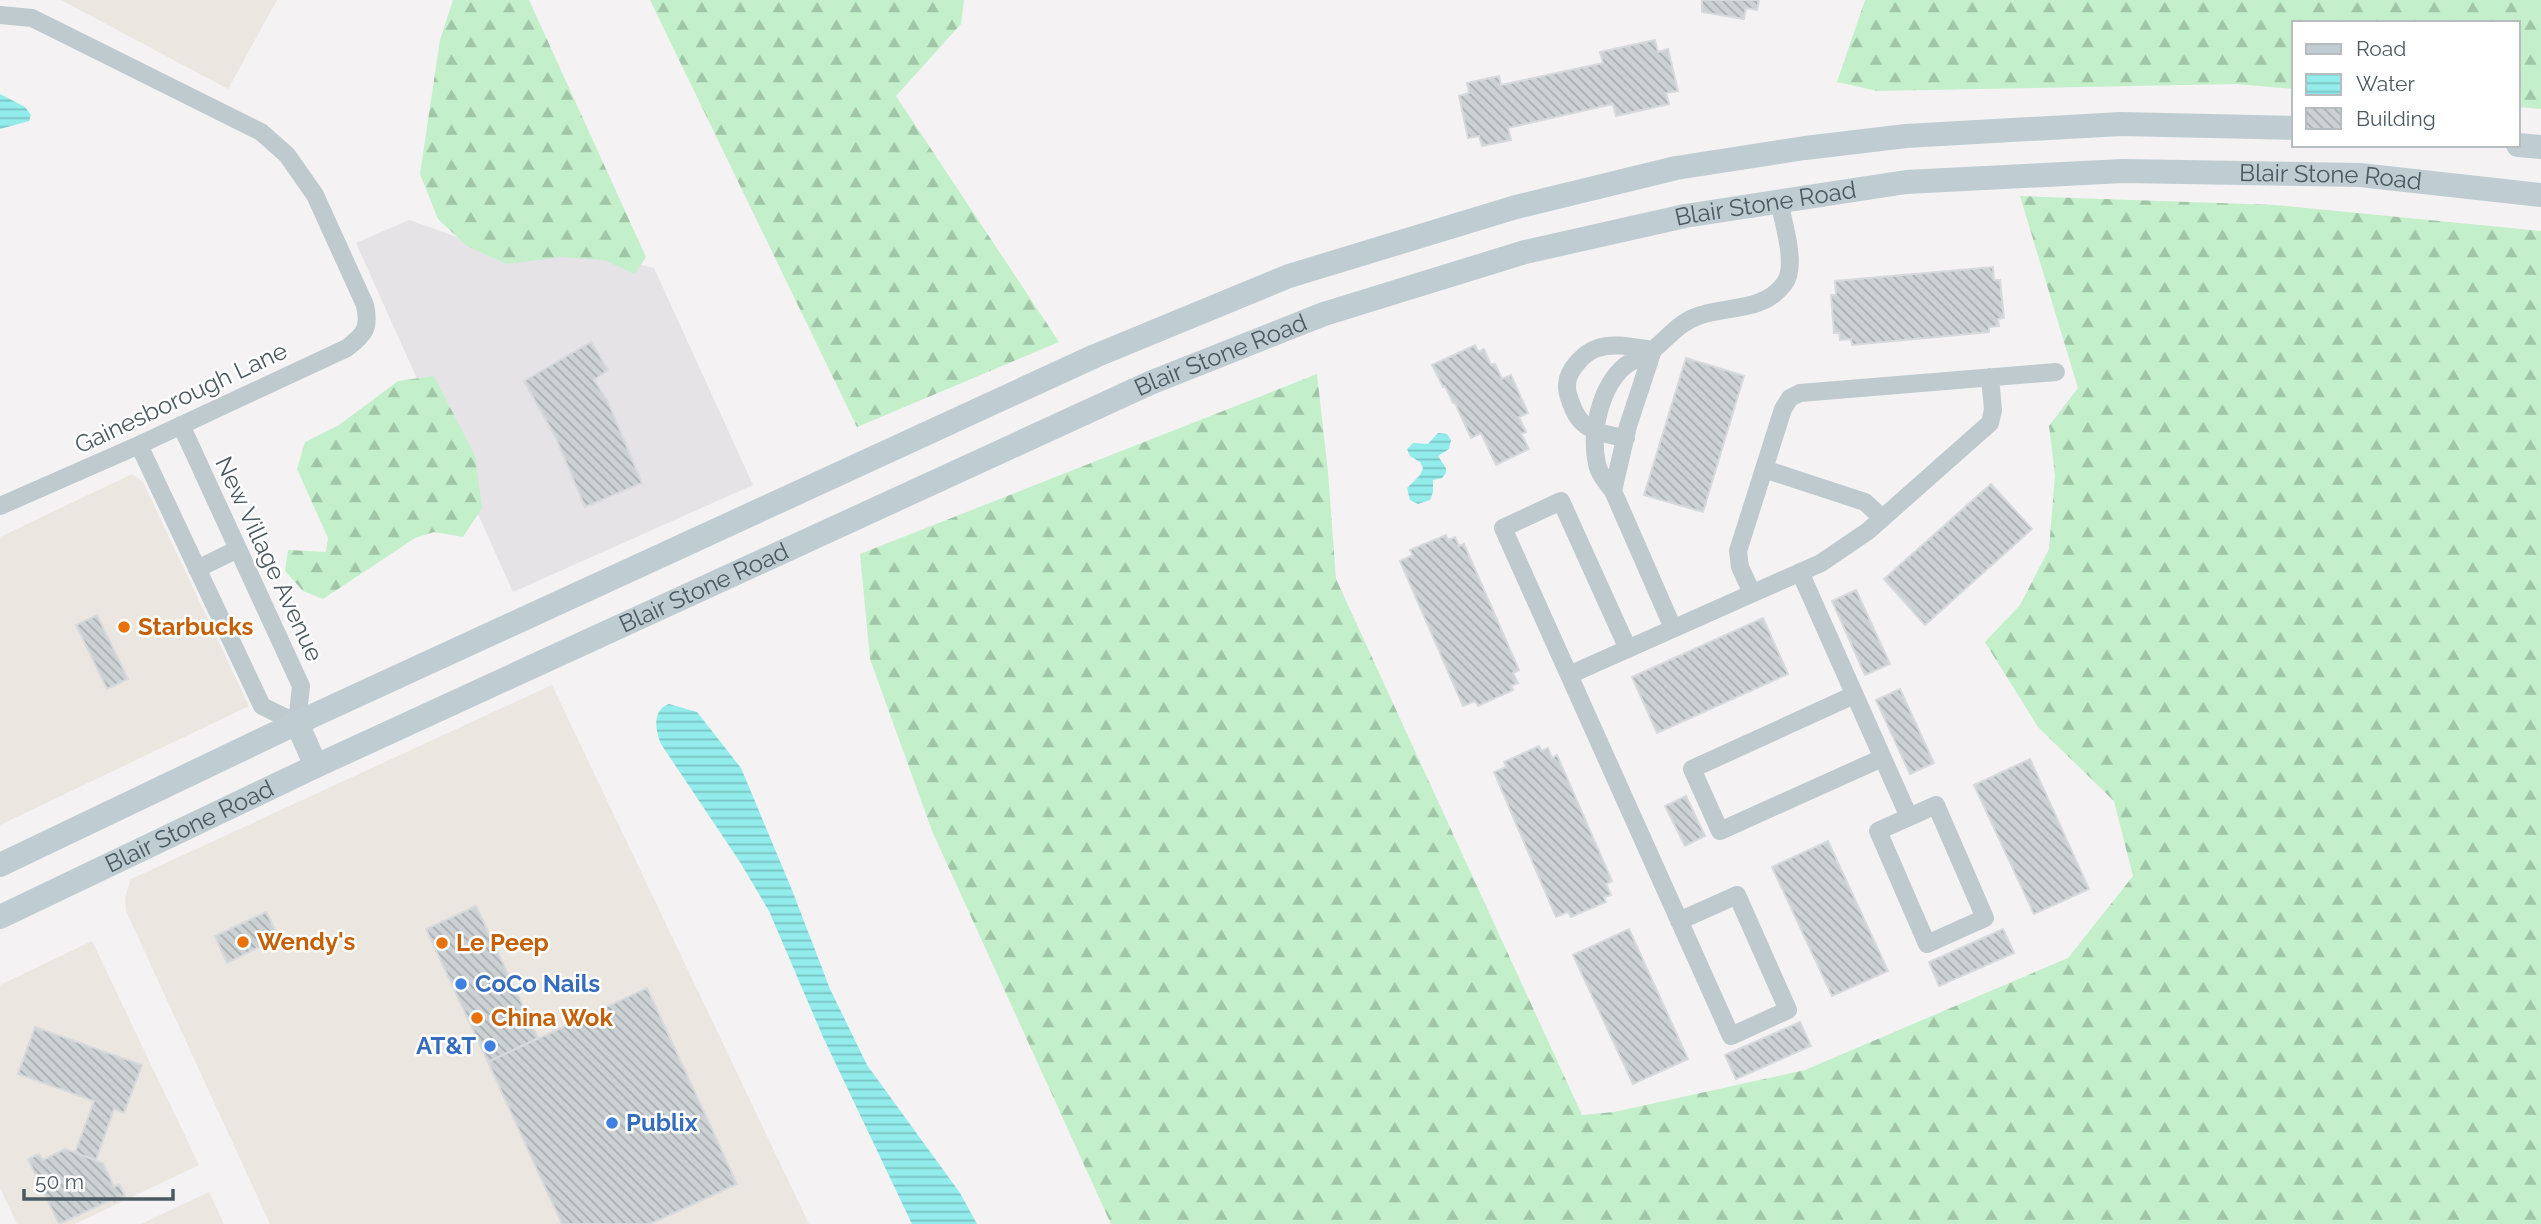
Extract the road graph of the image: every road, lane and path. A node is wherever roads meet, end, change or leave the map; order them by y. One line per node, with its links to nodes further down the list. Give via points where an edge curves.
1 (0, 15): 10 (street, Gainesborough Lane, via 32,18 261,132 287,155 316,195 365,305 368,319 363,335 347,348)
2 (2292, 128): 26 (main road, Blair Stone Road, via 2121,124 1906,136 1676,169 1503,211 1289,276 1095,356)
3 (2520, 145): 4 (main road)
4 (2541, 147)
5 (2541, 195): 6 (main road, Blair Stone Road, via 2360,175 2123,171 1906,182)
6 (1779, 201): 7 (street, via 1789,256 1785,283 1761,302 1686,321); 28 (main road, Blair Stone Road, via 1685,216 1525,252 1324,314 1150,383)
7 (1653, 350): 11 (street, via 1625,366 1597,413); 11 (street, via 1597,348 1573,368 1566,384 1571,400 1580,420); 12 (street)
8 (2056, 372): 9 (street)
9 (1990, 377): 14 (street, via 1800,393 1790,398 1783,410); 17 (street, via 1990,423)
10 (181, 425): 13 (street, Gainesborough Lane); 18 (street, New Village Avenue)
11 (1595, 431): 12 (street); 15 (street, via 1597,465)
12 (1626, 438): 15 (street)
13 (139, 445): 16 (street, Gainesborough Lane); 19 (street)
14 (1764, 468): 17 (street, via 1865,502); 21 (street, via 1738,551)
15 (1613, 491): 22 (street)
16 (0, 506)
17 (1882, 518): 20 (street)
18 (238, 549): 19 (street); 26 (street, New Village Avenue, via 301,686)
19 (197, 569): 26 (street, via 262,706)
20 (1800, 572): 21 (street); 25 (street)
21 (1752, 593): 22 (street)
22 (1673, 628): 23 (street)
23 (1628, 649): 24 (street); 24 (street, via 1561,502 1503,528)
24 (1569, 675): 32 (street)
25 (1854, 695): 27 (street); 27 (street, via 1692,769 1720,831)
26 (297, 723): 28 (main road); 30 (main road, Blair Stone Road)
27 (1882, 758): 29 (street)
28 (316, 766): 31 (main road, Blair Stone Road)
29 (1909, 817): 29 (street, via 1936,806 1985,918 1927,944 1878,831)
30 (0, 865)
31 (0, 917)
32 (1679, 921): 32 (street, via 1731,1036 1788,1010 1737,895)

